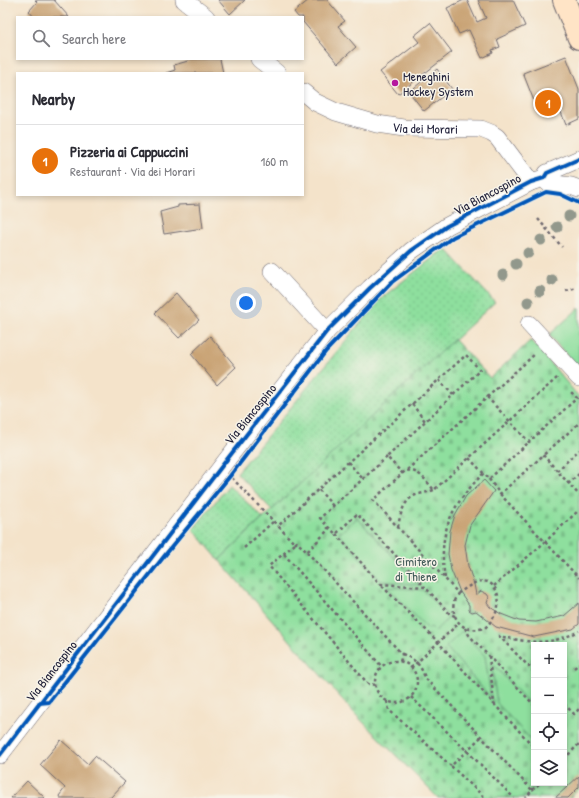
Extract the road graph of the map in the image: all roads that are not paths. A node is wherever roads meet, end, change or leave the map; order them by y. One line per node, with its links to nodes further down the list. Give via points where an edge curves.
1 (184, 0): 3 (street)
2 (564, 0): 4 (main road)
3 (205, 16)
4 (579, 38)
5 (260, 60): 6 (street)
6 (276, 72)
7 (304, 93): 9 (street, Via dei Morari, via 329,109 377,124 404,128 481,129 490,132)
8 (579, 159): 9 (street, Via Biancospino, via 547,173)
9 (538, 180): 10 (street); 13 (street, Via Biancospino, via 447,226 411,251)
10 (579, 189)
11 (272, 271): 13 (street)
12 (529, 324): 14 (street)
13 (328, 331): 15 (street, Via Biancospino)
14 (566, 378)
15 (0, 755)

